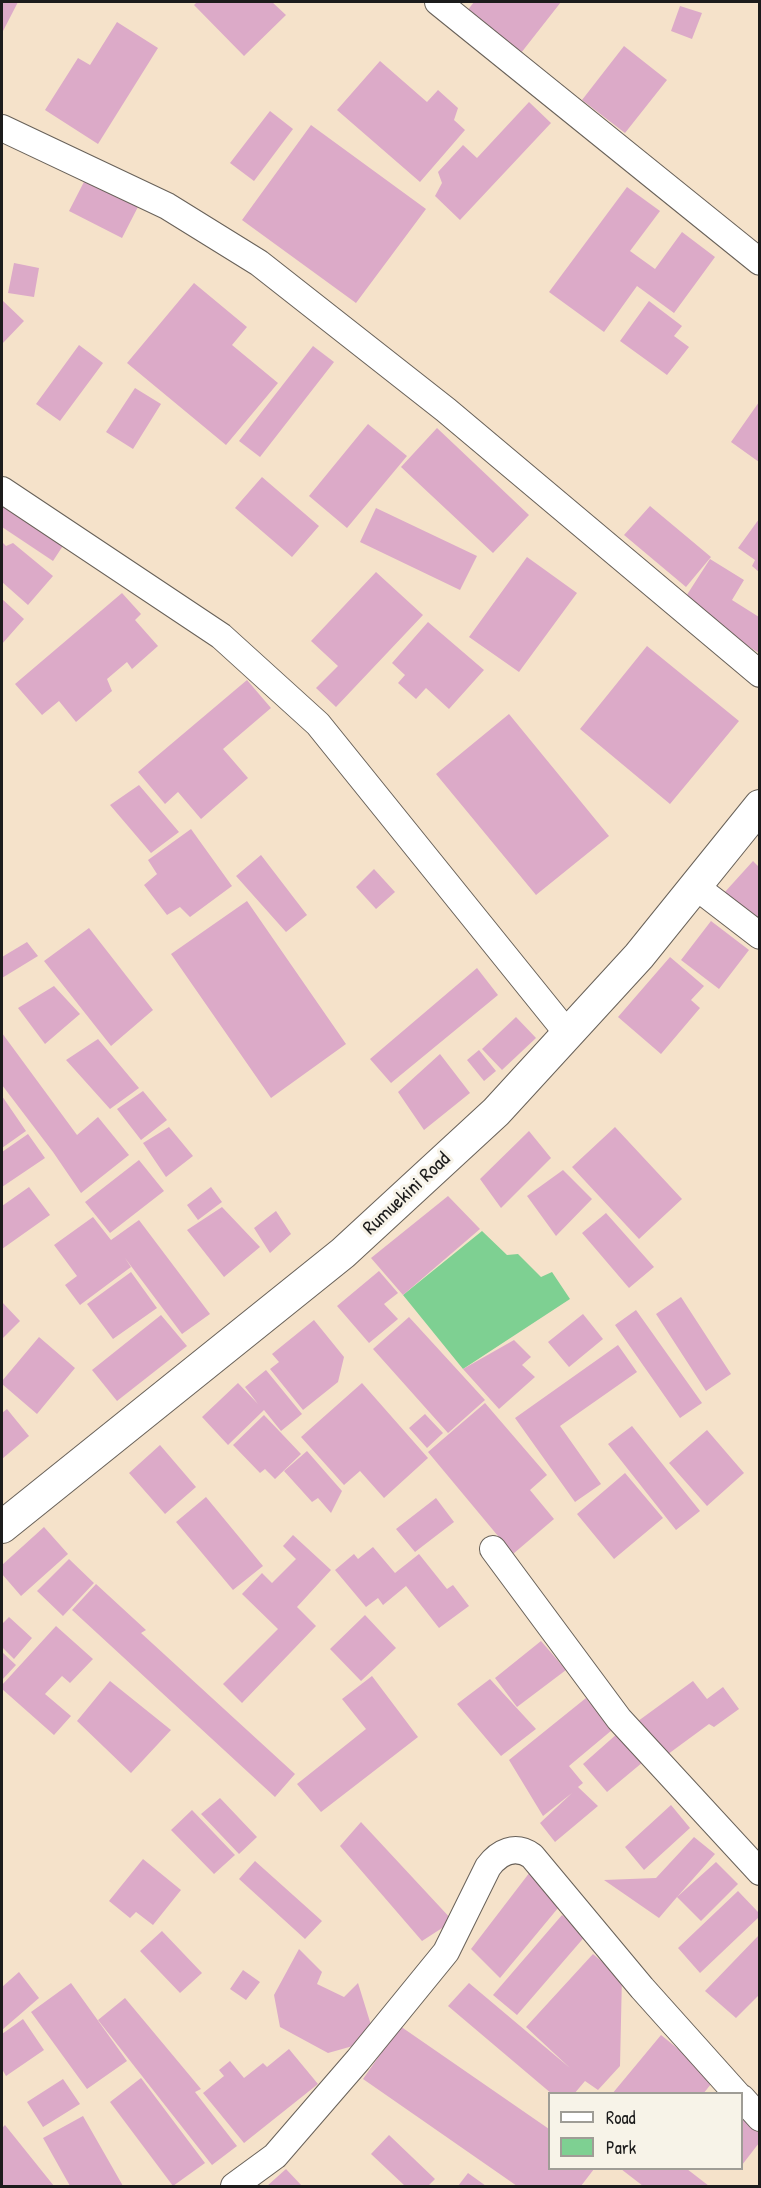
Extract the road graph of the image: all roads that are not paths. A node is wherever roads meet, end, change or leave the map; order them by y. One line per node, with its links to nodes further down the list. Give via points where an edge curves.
1 (438, 2): 3 (street)
2 (2, 128): 5 (street, via 167,206 259,263 446,410)
3 (759, 262)
4 (2, 490): 9 (street, via 221,636 318,724)
5 (759, 674)
6 (759, 806): 7 (street, Rumuekini Road)
7 (695, 886): 8 (street); 9 (street, Rumuekini Road, via 639,956)
8 (759, 936)
9 (568, 1034): 10 (street, Rumuekini Road, via 496,1112 343,1253)
10 (2, 1527)
11 (493, 1549): 12 (street, via 619,1719)
12 (759, 1872)
13 (735, 2092): 16 (street, via 532,1856 516,1849 496,1856 446,1952 358,2060 275,2156)
14 (743, 2100): 15 (street)
15 (759, 2118)
16 (234, 2187)

